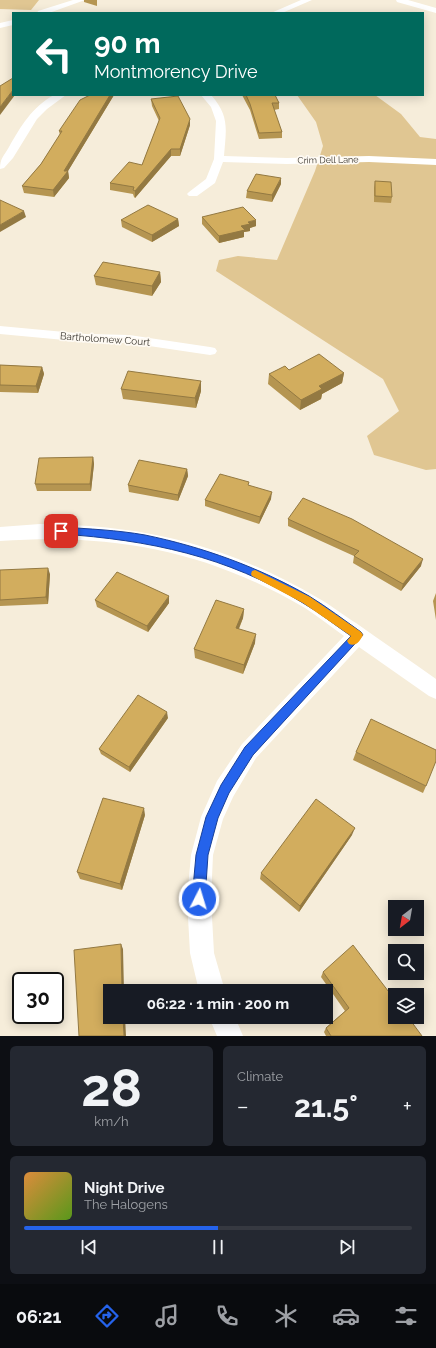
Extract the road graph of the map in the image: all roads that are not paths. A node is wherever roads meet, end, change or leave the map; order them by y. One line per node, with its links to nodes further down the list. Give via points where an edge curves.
1 (81, 0): 5 (street)
2 (308, 0): 6 (street)
3 (400, 0): 4 (street)
4 (436, 11)
5 (44, 12)
6 (278, 12)
7 (12, 22): 8 (street)
8 (0, 26)
9 (60, 96): 13 (street, via 37,112 15,149)
10 (207, 96): 11 (street, via 216,106 221,121)
11 (219, 159): 12 (street, Crim Dell Lane, via 369,159); 14 (street, via 211,181)
12 (436, 162)
13 (0, 166)
14 (193, 194)
15 (0, 330): 16 (street, Bartholomew Court, via 129,339)
16 (210, 351)
17 (0, 534): 18 (street, via 61,531 100,533 185,548 229,562 268,579 307,600)
18 (358, 635): 19 (street); 20 (street, via 249,751 225,789 212,817 202,855 199,899 202,954)
19 (436, 690)
20 (210, 984)
21 (225, 1024): 22 (street)
22 (230, 1036)

